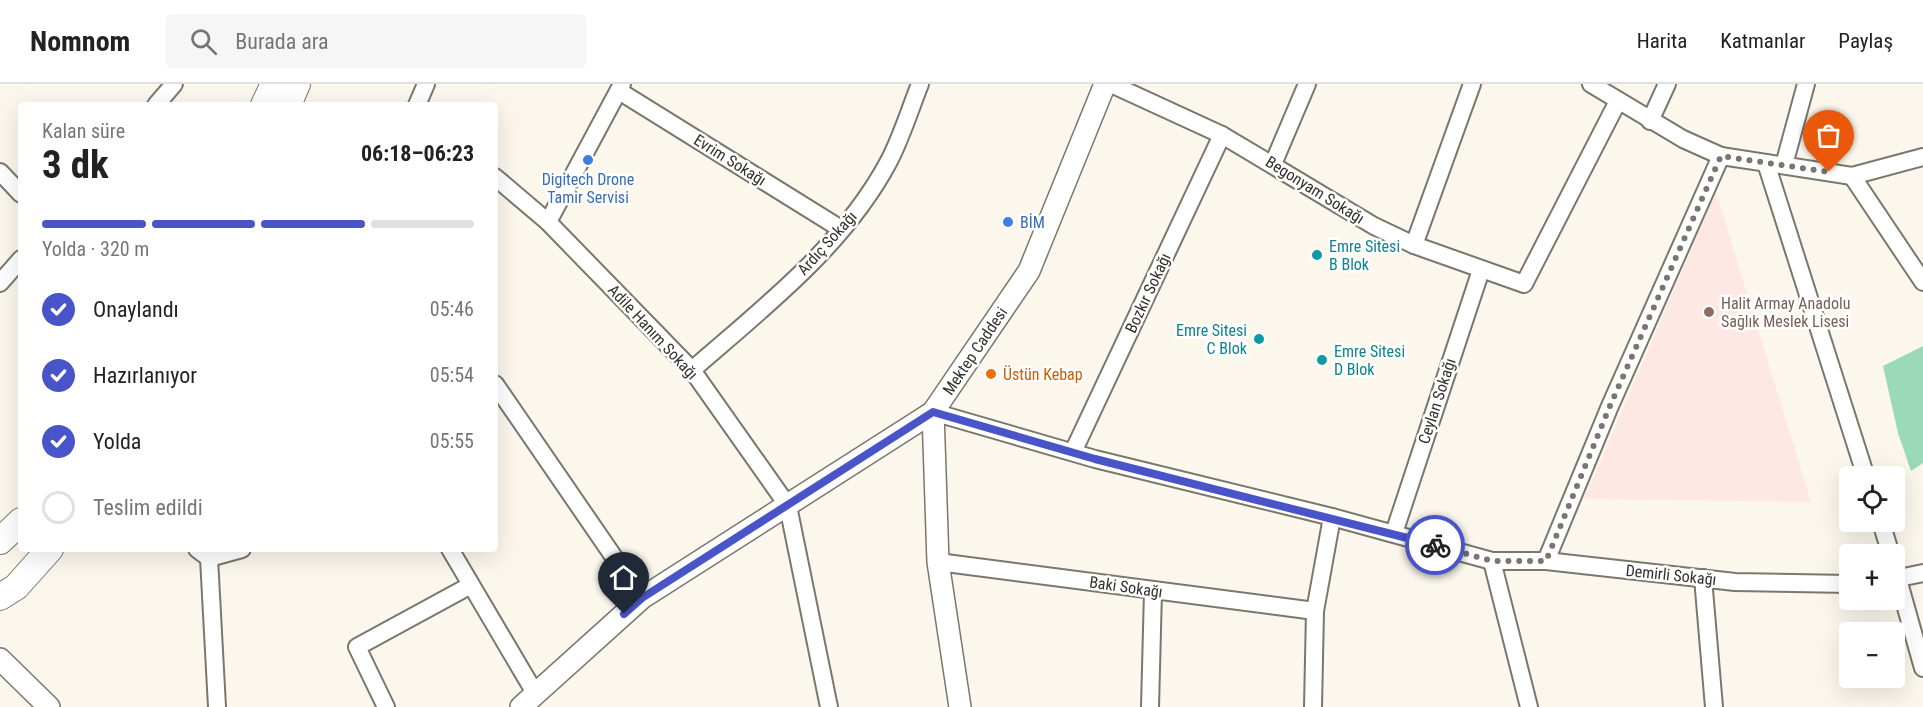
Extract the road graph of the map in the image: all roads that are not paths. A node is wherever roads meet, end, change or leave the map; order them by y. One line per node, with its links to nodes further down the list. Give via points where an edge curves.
1 (174, 84): 15 (street)
2 (274, 84): 16 (main road)
3 (297, 84): 17 (main road)
4 (426, 84): 18 (street)
5 (921, 84): 31 (street, Ardıç Sokağı, via 890,160)
6 (1105, 84): 39 (street, Mektep Caddesi, via 1029,271)
7 (1111, 84): 20 (street, Begonyam Sokağı)
8 (1307, 84): 24 (street)
9 (1472, 84): 32 (street)
10 (1592, 84): 14 (street)
11 (1667, 84): 19 (street)
12 (1806, 84): 25 (street)
13 (620, 87): 30 (street); 31 (street, Evrim Sokağı)
14 (1618, 101): 19 (street); 34 (street, Begonyam Sokağı, via 1524,284)
15 (159, 102)
16 (265, 102)
17 (289, 102)
18 (418, 102)
19 (1650, 120): 21 (street)
20 (1222, 135): 24 (street, Begonyam Sokağı); 40 (street, Bozkır Sokağı)
21 (1721, 156): 23 (street); 51 (street)
22 (1923, 157): 27 (street)
23 (1766, 163): 25 (street); 41 (street)
24 (1273, 164): 32 (street, Begonyam Sokağı, via 1374,226)
25 (1784, 165): 27 (street)
26 (0, 172): 29 (street)
27 (1852, 176): 35 (street)
28 (498, 180): 30 (street, Adile Hanım Sokağı)
29 (18, 191)
30 (548, 222): 37 (street, Adile Hanım Sokağı)
31 (841, 229): 37 (street, Ardıç Sokağı, via 786,288)
32 (1414, 245): 34 (street, Begonyam Sokağı)
33 (18, 262): 36 (street)
34 (1480, 270): 45 (street, Ceylan Sokağı)
35 (1923, 282)
36 (0, 283)
37 (692, 370): 42 (street, Adile Hanım Sokağı)
38 (498, 388): 60 (street)
39 (933, 412): 40 (street, Demirli Sokağı); 42 (street); 52 (street, Mektep Caddesi)
40 (1073, 452): 43 (street, Demirli Sokağı)
41 (1862, 466)
42 (788, 506): 60 (street); 69 (street)
43 (1332, 517): 45 (street, Demirli Sokağı); 62 (street)
44 (18, 524): 46 (main road)
45 (1394, 533): 50 (street, Demirli Sokağı)
46 (0, 541)
47 (47, 552): 59 (main road, via 16,587)
48 (452, 552): 57 (street)
49 (203, 553): 67 (street)
50 (1492, 561): 51 (street, Demirli Sokağı); 73 (street)
51 (1546, 561): 55 (street, Demirli Sokağı)
52 (938, 562): 58 (street, Baki Sokağı); 70 (street, Mektep Caddesi)
53 (1923, 573): 54 (street)
54 (1905, 574)
55 (1702, 578): 56 (street, Demirli Sokağı); 74 (street)
56 (1839, 584)
57 (471, 585): 65 (street); 68 (street, via 357,647)
58 (1153, 591): 62 (street, Baki Sokağı); 71 (street)
59 (0, 597)
60 (642, 598): 65 (street)
61 (1905, 606): 64 (street)
62 (1316, 611): 72 (street)
63 (0, 659): 66 (street)
64 (1923, 668)
65 (528, 700)
66 (49, 707)
67 (217, 707)
68 (386, 707)
69 (829, 707)
70 (960, 707)
71 (1150, 707)
72 (1313, 707)
73 (1529, 707)
74 (1714, 707)

